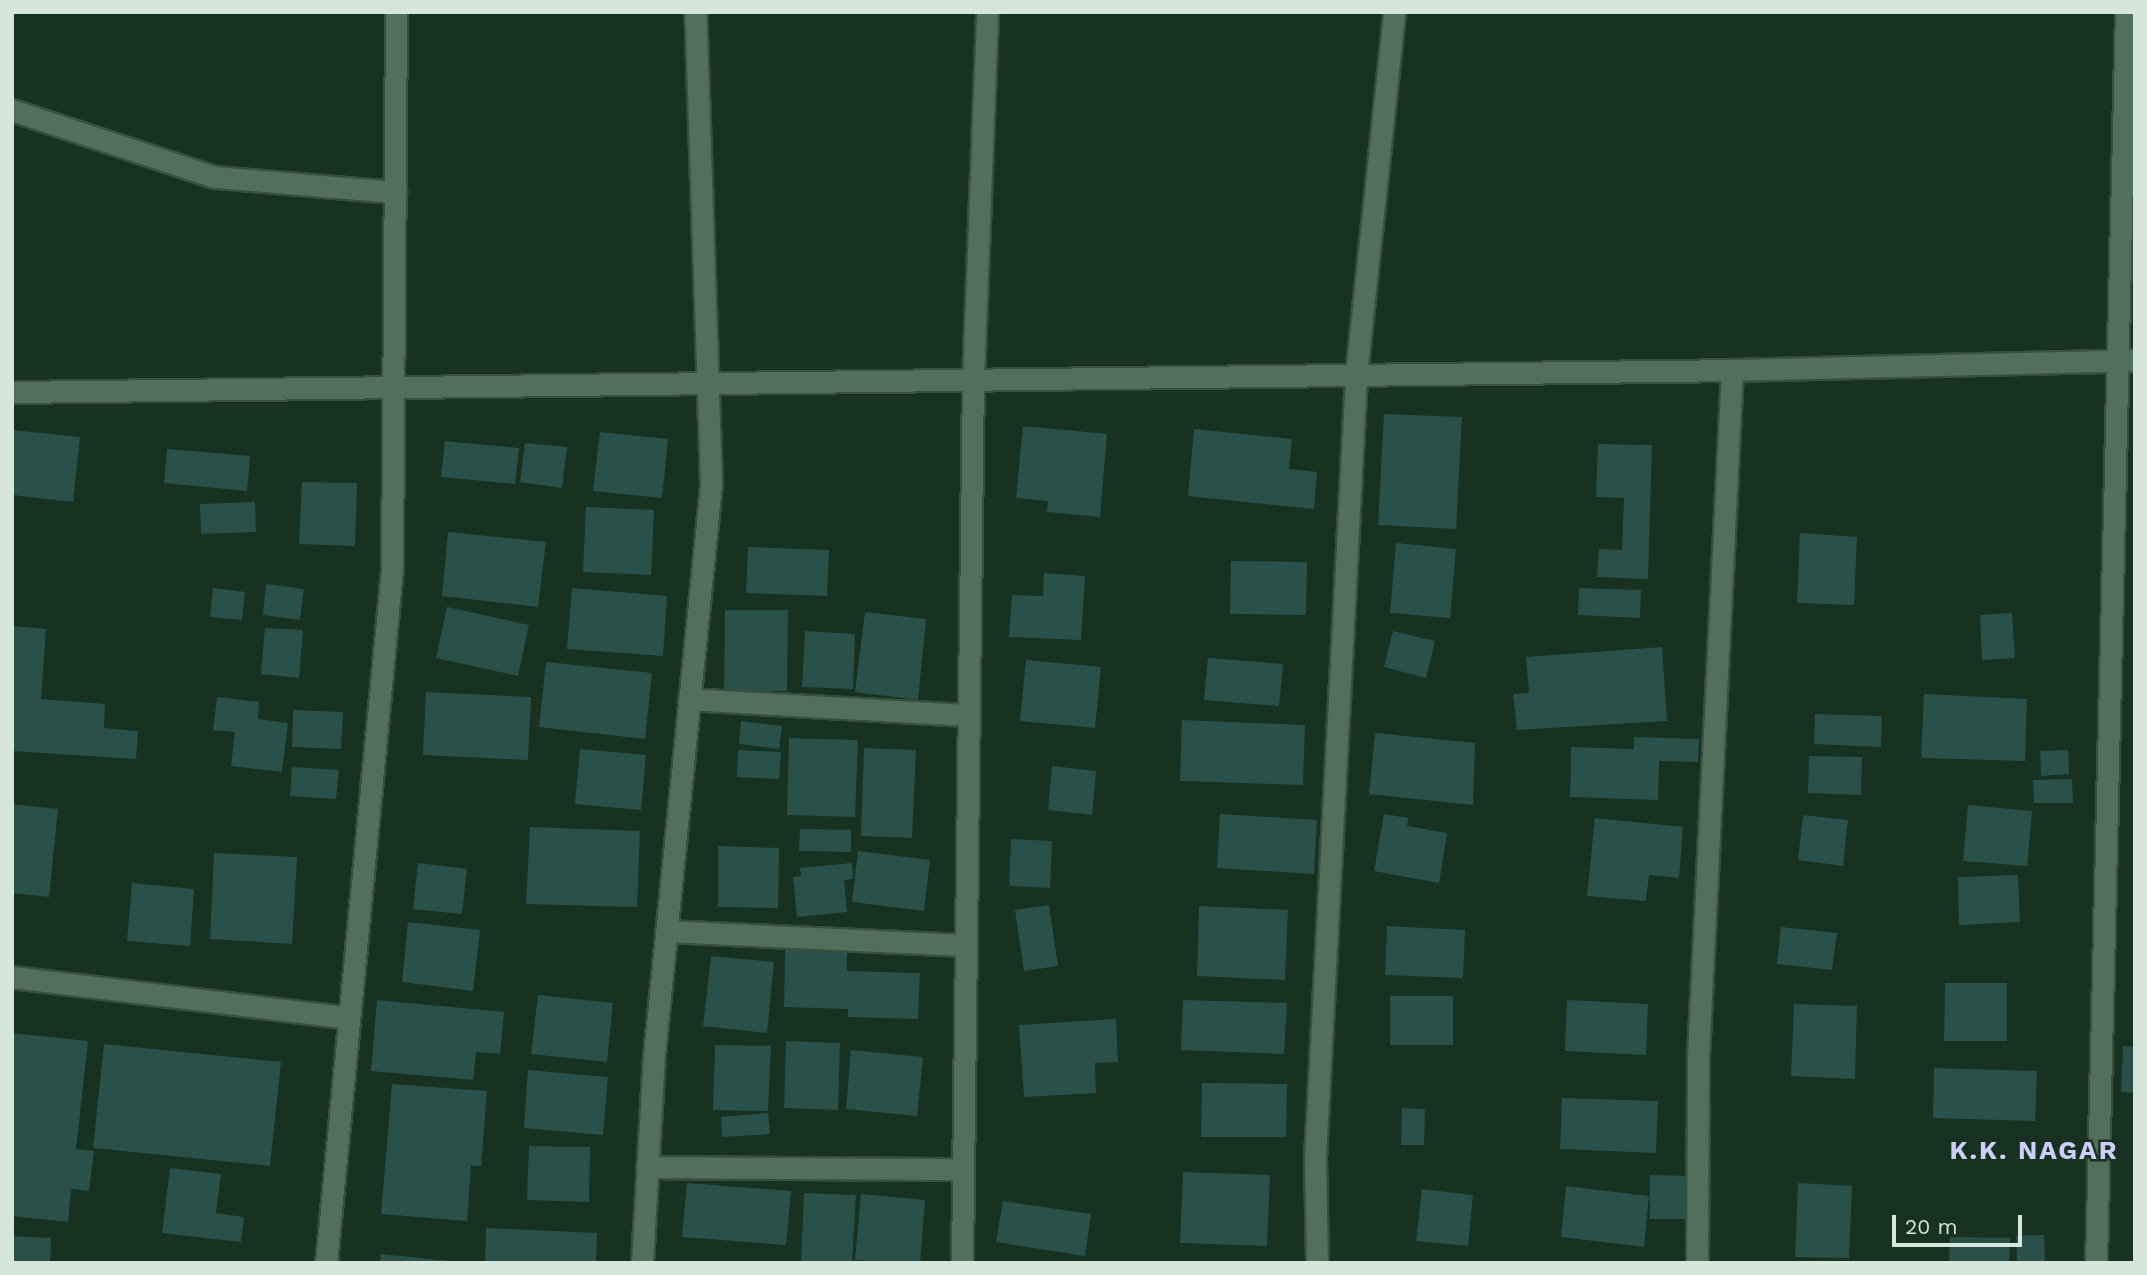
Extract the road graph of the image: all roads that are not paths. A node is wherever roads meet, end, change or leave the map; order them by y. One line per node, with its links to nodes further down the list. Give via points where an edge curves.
1 (396, 12): 7 (street)
2 (695, 12): 12 (street)
3 (987, 12): 11 (street)
4 (1394, 12): 10 (street)
5 (2126, 12): 8 (street)
6 (12, 110): 7 (street, via 215,177)
7 (395, 192): 13 (street)
8 (2127, 360): 9 (street); 28 (street)
9 (1732, 370): 10 (street); 27 (street, via 1698,1056)
10 (1356, 375): 11 (street); 26 (street, via 1315,1158)
11 (973, 380): 12 (street); 16 (street)
12 (708, 383): 13 (street); 15 (street, via 711,484)
13 (393, 387): 14 (street); 20 (street, via 392,569)
14 (12, 392)
15 (690, 699): 16 (street); 17 (street)
16 (969, 715): 18 (street)
17 (666, 931): 18 (street); 21 (street)
18 (964, 945): 22 (street)
19 (12, 977): 20 (street)
20 (349, 1018): 23 (street)
21 (647, 1167): 22 (street); 24 (street)
22 (963, 1169): 25 (street)
23 (326, 1263)
24 (642, 1263)
25 (962, 1263)
26 (1317, 1263)
27 (1698, 1263)
28 (2096, 1263)

